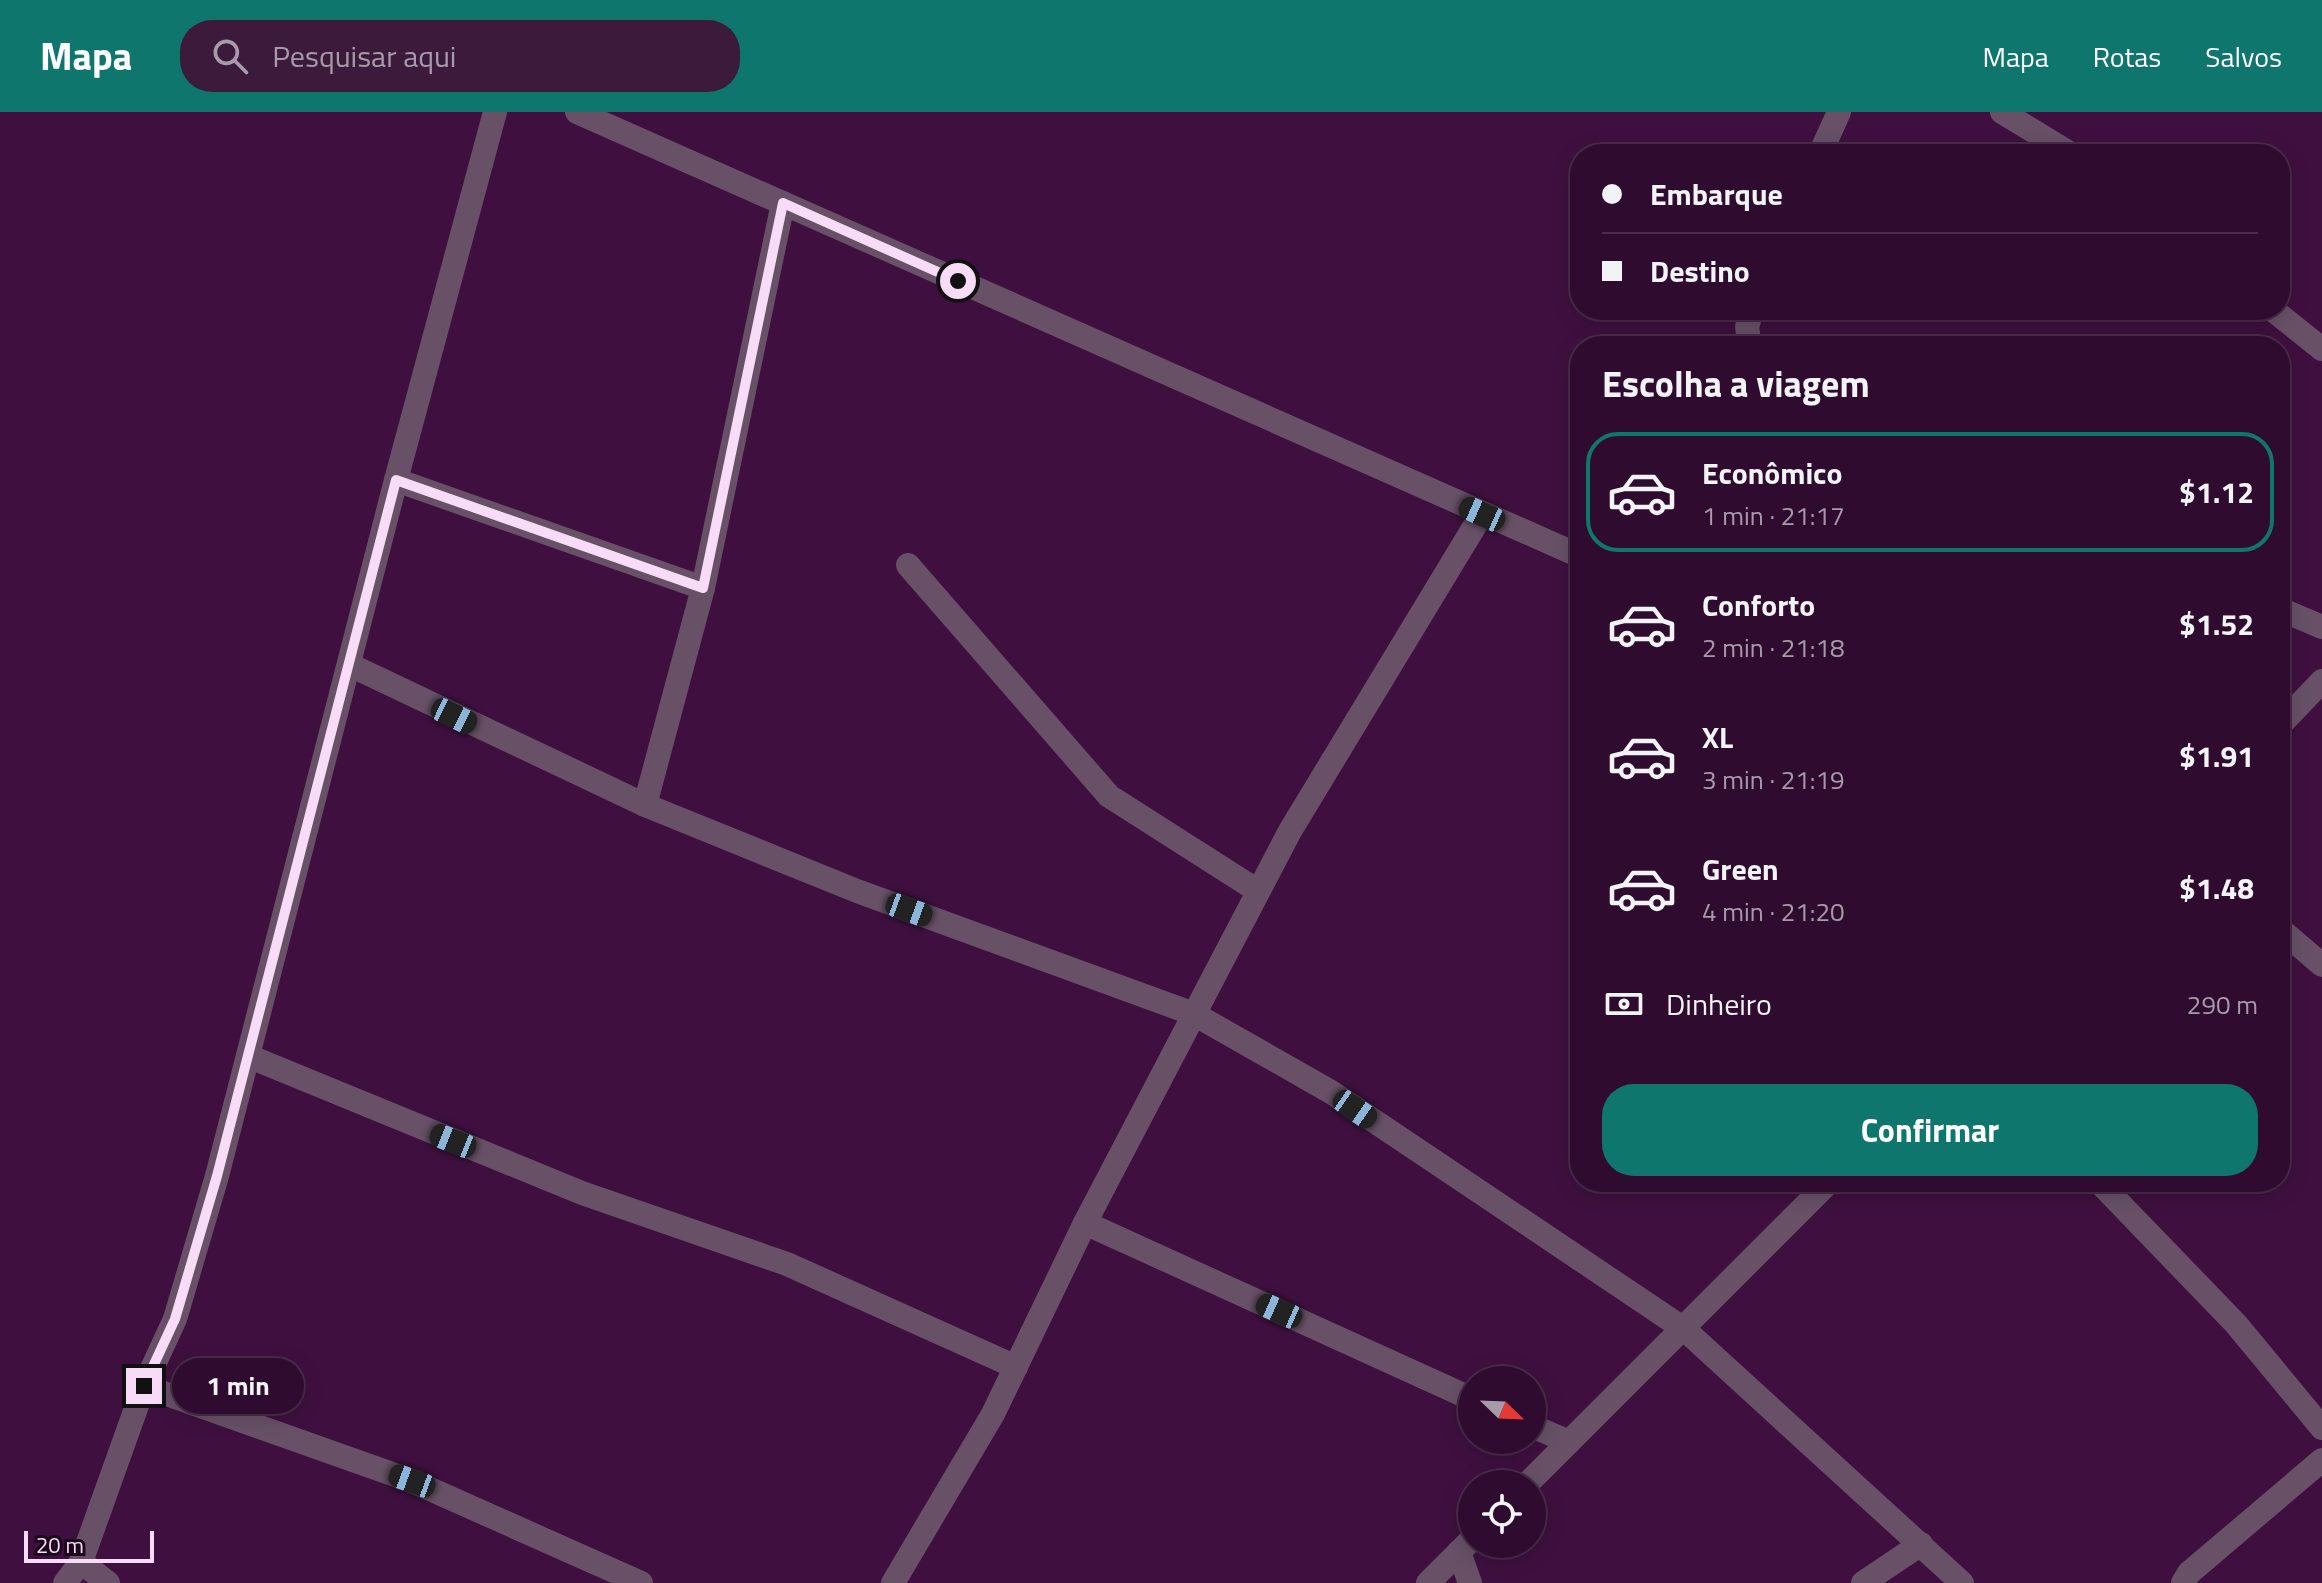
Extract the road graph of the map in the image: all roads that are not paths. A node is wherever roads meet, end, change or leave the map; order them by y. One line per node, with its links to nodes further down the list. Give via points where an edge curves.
1 (495, 112): 10 (street)
2 (577, 112): 7 (street)
3 (1839, 112): 5 (street)
4 (2002, 112): 6 (street)
5 (1825, 144)
6 (2055, 144)
7 (783, 203): 11 (street); 14 (street)
8 (2286, 320): 9 (street)
9 (2322, 349)
10 (396, 480): 14 (street); 17 (street)
11 (1482, 514): 12 (street); 21 (street)
12 (1570, 552)
13 (908, 565): 21 (street, via 1109,796)
14 (703, 588): 20 (street)
15 (2290, 613): 16 (street)
16 (2322, 627)
17 (350, 665): 20 (street); 25 (street)
18 (2322, 681): 19 (street)
19 (2290, 715)
20 (645, 805): 24 (street, via 857,891)
21 (1258, 891): 24 (street)
22 (2290, 938): 23 (street)
23 (2322, 965)
24 (1194, 1014): 28 (street); 29 (street, via 1331,1092)
25 (248, 1056): 30 (street, via 582,1193 787,1264); 31 (street, via 175,1319)
26 (1819, 1192): 29 (street)
27 (2109, 1192): 33 (street, via 2236,1324)
28 (1085, 1223): 30 (street); 32 (street)
29 (1684, 1329): 35 (street); 38 (street)
30 (1016, 1367): 45 (street)
31 (144, 1386): 41 (street); 44 (street, via 412,1481)
32 (1458, 1393)
33 (2322, 1428)
34 (1546, 1432): 35 (street)
35 (1569, 1442): 37 (street)
36 (2322, 1460): 50 (street)
37 (1541, 1470)
38 (1921, 1544): 48 (street); 49 (street)
39 (1458, 1554): 46 (street)
40 (1467, 1558): 47 (street)
41 (81, 1562): 42 (street); 43 (street)
42 (65, 1583)
43 (108, 1583)
44 (641, 1583)
45 (893, 1583)
46 (1428, 1583)
47 (1470, 1583)
48 (1863, 1583)
49 (1962, 1583)
50 (2183, 1583)

